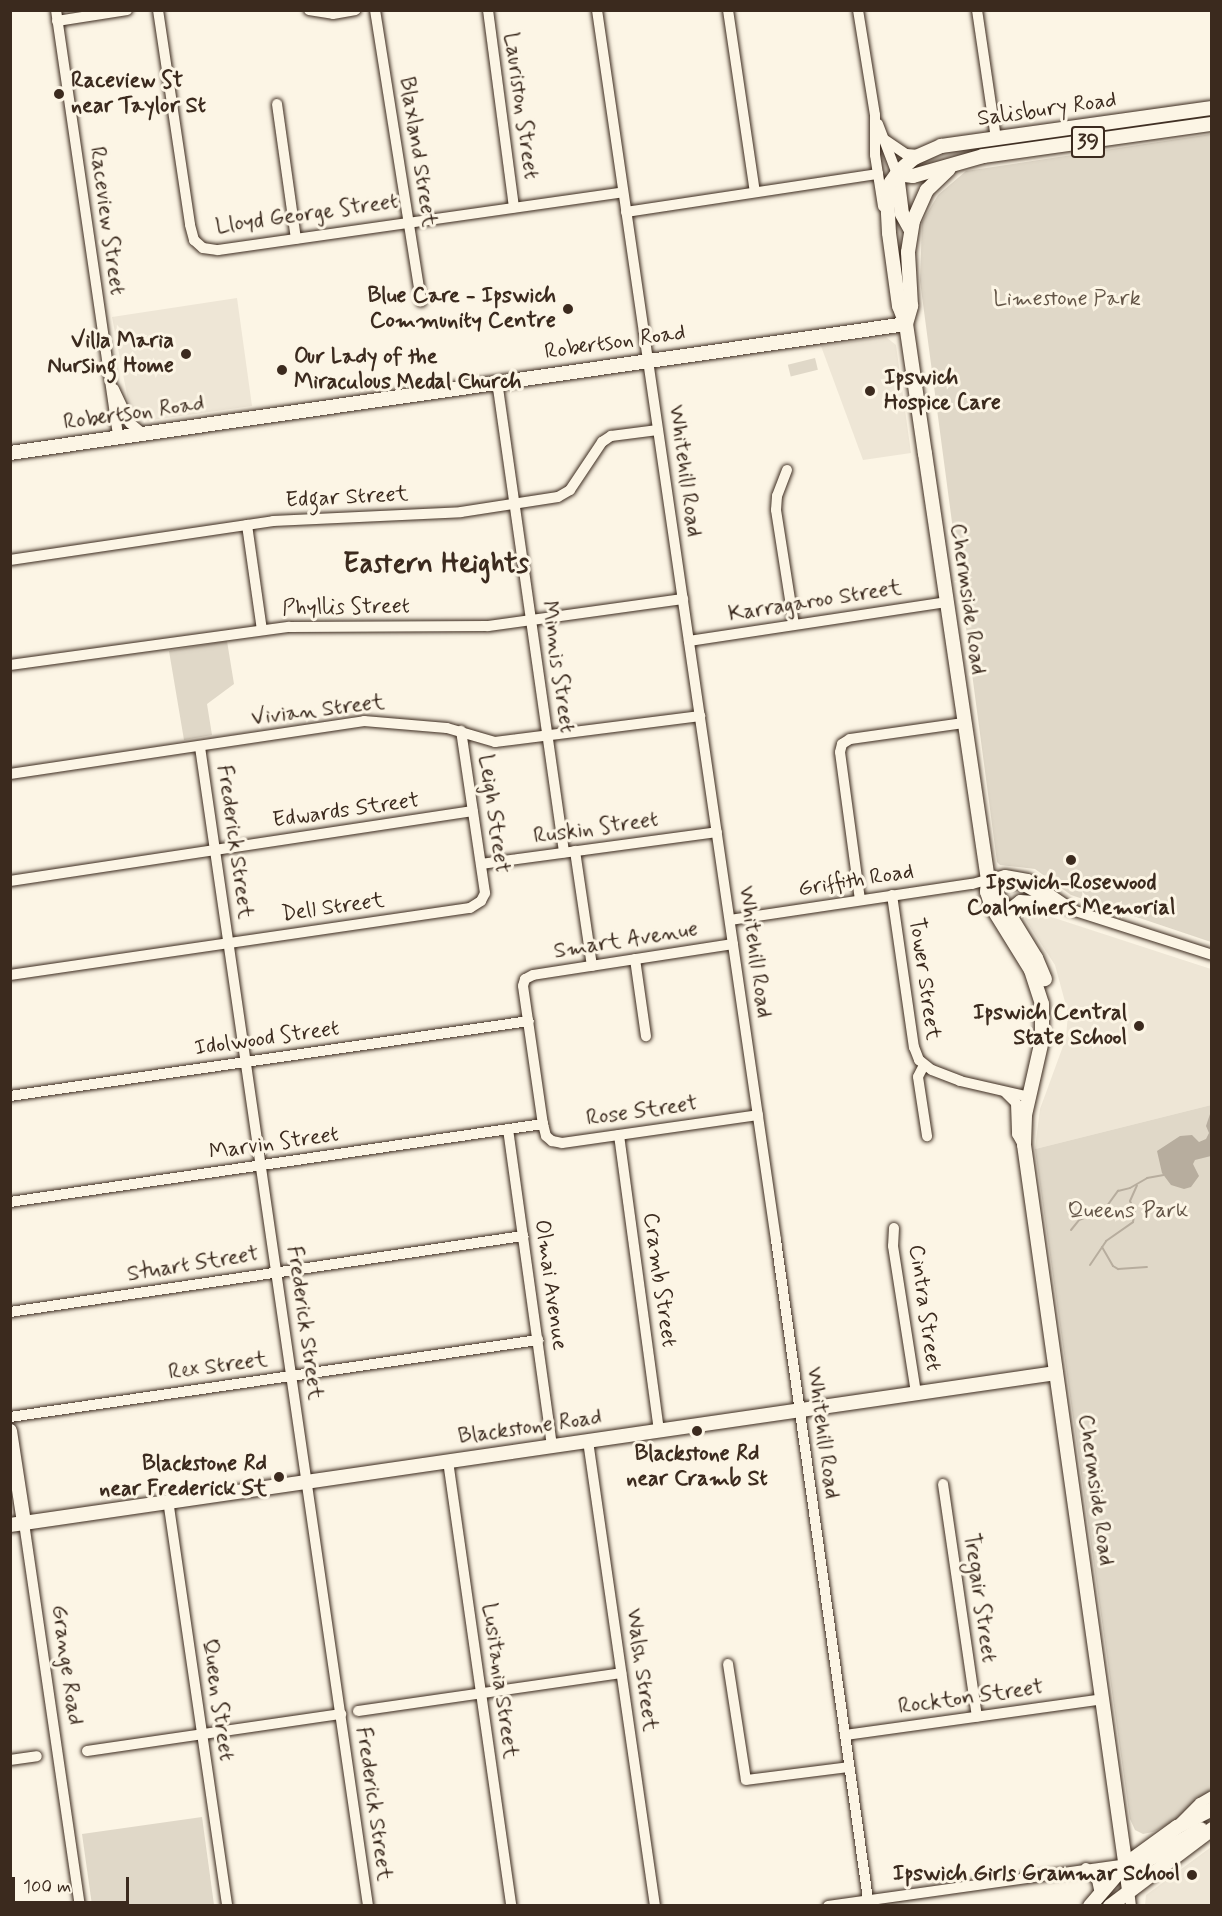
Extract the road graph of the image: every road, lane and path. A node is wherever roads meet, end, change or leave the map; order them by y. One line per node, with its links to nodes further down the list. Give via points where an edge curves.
1 (127, 10): 11 (street)
2 (159, 10): 29 (street, Lloyd George Street, via 195,240 203,248 218,250)
3 (309, 10): 4 (street, via 333,14)
4 (356, 10)
5 (375, 10): 26 (street, Blaxland Street)
6 (488, 10): 24 (street, Lauriston Street)
7 (597, 10): 22 (street, Whitehill Road)
8 (728, 10): 23 (street)
9 (858, 10): 15 (street, Chermside Road)
10 (977, 10): 16 (street)
11 (57, 16): 34 (street, Raceview Street)
12 (277, 104): 29 (street)
13 (1212, 108): 16 (main road, Salisbury Road / 39)
14 (1212, 124): 17 (main road, Salisbury Road / 39)
15 (879, 136): 18 (street, via 906,153); 20 (street, Chermside Road); 21 (street, Chermside Road)
16 (996, 139): 17 (main road); 18 (main road, Salisbury Road / 39, via 941,147)
17 (997, 154): 19 (main road, Salisbury Road / 39)
18 (919, 155): 21 (main road, Salisbury Road / 39)
19 (965, 160): 21 (main road, Salisbury Road, via 923,175); 27 (main road, Salisbury Road / 39, via 942,174 927,190)
20 (878, 174): 23 (street); 28 (street, Chermside Road)
21 (897, 174): 27 (main road, Chermside Road, via 902,214); 28 (main road, via 888,198)
22 (623, 192): 24 (street, Lloyd George Street); 25 (street, Whitehill Road)
23 (755, 192): 25 (street)
24 (514, 207): 26 (street, Lloyd George Street)
25 (626, 212): 32 (street, Whitehill Road)
26 (406, 221): 29 (street, Lloyd George Street); 30 (street, Blaxland Street, via 410,225)
27 (911, 232): 31 (main road, Chermside Road / 39, via 911,306)
28 (889, 233): 31 (main road, Chermside Road, via 899,306)
29 (296, 239)
30 (421, 300)
31 (906, 324): 32 (main road, Robertson Road); 44 (main road, Chermside Road)
32 (648, 359): 33 (main road, Robertson Road); 35 (street, Whitehill Road)
33 (497, 381): 36 (main road, Robertson Road); 40 (street, Minnis Street)
34 (110, 384): 36 (street, via 130,423); 37 (street, Raceview Street)
35 (658, 430): 40 (street, Edgar Street, via 611,436 602,441 570,490 558,497); 43 (street, Whitehill Road)
36 (143, 434): 37 (main road, Robertson Road)
37 (118, 437): 38 (main road, Robertson Road)
38 (10, 453)
39 (787, 470): 46 (street, via 776,510)
40 (514, 503): 41 (street, Edgar Street, via 462,512); 45 (street, Minnis Street)
41 (247, 525): 42 (street, Edgar Street); 47 (street)
42 (10, 560)
43 (683, 599): 45 (street, Phyllis Street); 48 (street, Whitehill Road)
44 (946, 602): 46 (street, Karragaroo Street); 51 (main road, Chermside Road)
45 (531, 620): 47 (street, Phyllis Street, via 488,626); 53 (street, Minnis Street)
46 (794, 625): 48 (street, Karragaroo Street)
47 (262, 630): 49 (street, Phyllis Street)
48 (689, 641): 50 (street, Whitehill Road)
49 (10, 665)
50 (700, 716): 53 (street, Vivian Street); 57 (street, Whitehill Road)
51 (964, 723): 61 (main road, Chermside Road); 64 (street, via 850,739 842,744)
52 (461, 731): 53 (street, Vivian Street, via 495,742); 54 (street, Vivian Street, via 416,723 364,721); 56 (street, Leigh Street)
53 (547, 736): 59 (street, Minnis Street)
54 (200, 747): 55 (street, Vivian Street); 58 (street, Frederick Street)
55 (10, 774)
56 (473, 812): 58 (street, Edwards Street); 60 (street, Leigh Street)
57 (717, 832): 59 (street, Ruskin Street); 69 (street, Whitehill Road)
58 (215, 850): 62 (street, Edwards Street); 70 (street, Frederick Street)
59 (570, 851): 60 (street, Ruskin Street); 74 (street, Minnis Street)
60 (481, 864): 65 (street, Leigh Street)
61 (988, 880): 63 (street, Griffith Road); 66 (street, Griffith Road, via 1020,884); 67 (street, Griffith Road, via 1005,875 1024,877); 68 (main road, Chermside Road); 80 (main road, Chermside Road, via 989,900 1031,970 1040,998 1042,1033)
62 (10, 881)
63 (892, 895): 64 (street, Griffith Road); 79 (street, Tower Street, via 914,1047)
64 (860, 900): 69 (street, Griffith Road)
65 (481, 901): 70 (street, Dell Street, via 470,908)
66 (1053, 903): 67 (street, Griffith Road); 68 (street, via 1020,900 1011,907)
67 (1075, 911): 72 (street, Griffith Road)
68 (1009, 916): 80 (main road, Chermside Road, via 1041,968 1050,1001 1049,1043)
69 (730, 920): 71 (street, Whitehill Road)
70 (228, 943): 75 (street, Dell Street); 78 (street, Frederick Street)
71 (733, 944): 73 (street, Smart Avenue); 84 (street, Whitehill Road)
72 (1212, 955)
73 (635, 959): 74 (street, Smart Avenue); 77 (street)
74 (592, 966): 76 (street, Smart Avenue, via 525,978)
75 (10, 975)
76 (529, 1022): 78 (street, Idolwood Street); 85 (street)
77 (646, 1036)
78 (246, 1061): 82 (street, Idolwood Street); 90 (street, Frederick Street)
79 (924, 1065): 81 (street, Tower Street, via 960,1082); 88 (street, Tower Street, via 918,1077)
80 (1035, 1082): 83 (main road, Chermside Road)
81 (1005, 1092): 83 (street, Tower Street); 89 (street, via 1016,1103 1017,1134)
82 (10, 1096)
83 (1030, 1097): 89 (main road, Chermside Road, via 1024,1122)
84 (758, 1115): 87 (street, Rose Street); 100 (street, Whitehill Road)
85 (543, 1124): 86 (street, Marvin Street); 87 (street, Rose Street, via 546,1136 557,1143)
86 (508, 1129): 90 (street, Marvin Street); 93 (street, Olmai Avenue)
87 (619, 1136): 102 (street, Cramb Street)
88 (927, 1136)
89 (1025, 1148): 97 (main road, Chermside Road)
90 (261, 1166): 91 (street, Marvin Street); 94 (street, Frederick Street)
91 (10, 1202)
92 (894, 1228): 99 (street, Cintra Street, via 893,1246)
93 (523, 1236): 94 (street, Stuart Street); 96 (street, Olmai Avenue)
94 (276, 1272): 95 (street, Stuart Street); 98 (street, Frederick Street)
95 (10, 1312)
96 (538, 1340): 98 (street, Rex Street); 105 (street, Olmai Avenue)
97 (1056, 1373): 99 (main road, Blackstone Road); 114 (main road, Chermside Road)
98 (292, 1376): 101 (street, Rex Street); 107 (street, Frederick Street)
99 (916, 1393): 100 (main road, Blackstone Road)
100 (799, 1410): 102 (main road, Blackstone Road); 119 (street, Whitehill Road)
101 (10, 1417)
102 (660, 1430): 104 (main road, Blackstone Road)
103 (10, 1431): 110 (main road, Grange Road)
104 (588, 1441): 105 (main road, Blackstone Road); 112 (street, Walsh Street)
105 (552, 1446): 106 (main road, Blackstone Road)
106 (448, 1461): 107 (main road, Blackstone Road); 113 (street, Lusitania Street)
107 (307, 1481): 109 (main road, Blackstone Road); 116 (street, Frederick Street)
108 (942, 1484): 117 (street, Tregair Street)
109 (168, 1500): 110 (main road, Blackstone Road); 118 (street, Queen Street)
110 (17, 1524): 135 (street, Grange Road)
111 (728, 1664): 123 (street, via 746,1780)
112 (621, 1673): 113 (street); 139 (street, Walsh Street)
113 (481, 1693): 115 (street); 138 (street, Lusitania Street)
114 (1103, 1699): 117 (street, Rockton Street); 128 (main road, Chermside Road)
115 (358, 1711)
116 (341, 1714): 118 (street); 137 (street, Frederick Street)
117 (977, 1717): 119 (street, Rockton Street)
118 (202, 1734): 120 (street); 136 (street, Queen Street)
119 (845, 1735): 123 (street, Whitehill Road)
120 (87, 1751)
121 (37, 1756): 122 (street)
122 (10, 1760)
123 (849, 1767): 134 (street, Whitehill Road)
124 (1212, 1796): 126 (street)
125 (1212, 1809): 126 (main road)
126 (1177, 1827): 129 (main road)
127 (1212, 1827): 130 (main road, via 1187,1834 1143,1863); 132 (main road)
128 (1121, 1830): 129 (main road, via 1137,1843); 130 (main road, Chermside Road)
129 (1156, 1840): 130 (main road)
130 (1125, 1863): 131 (street); 132 (main road, Chermside Road); 133 (main road)
131 (1086, 1868): 133 (street, via 1097,1880); 134 (street)
132 (1129, 1890): 142 (main road); 143 (street, Chermside Road)
133 (1100, 1894): 141 (main road)
134 (868, 1900): 140 (street)
135 (80, 1905)
136 (227, 1905)
137 (368, 1905)
138 (511, 1905)
139 (656, 1905)
140 (828, 1905)
141 (1090, 1905)
142 (1110, 1905)
143 (1131, 1905)

